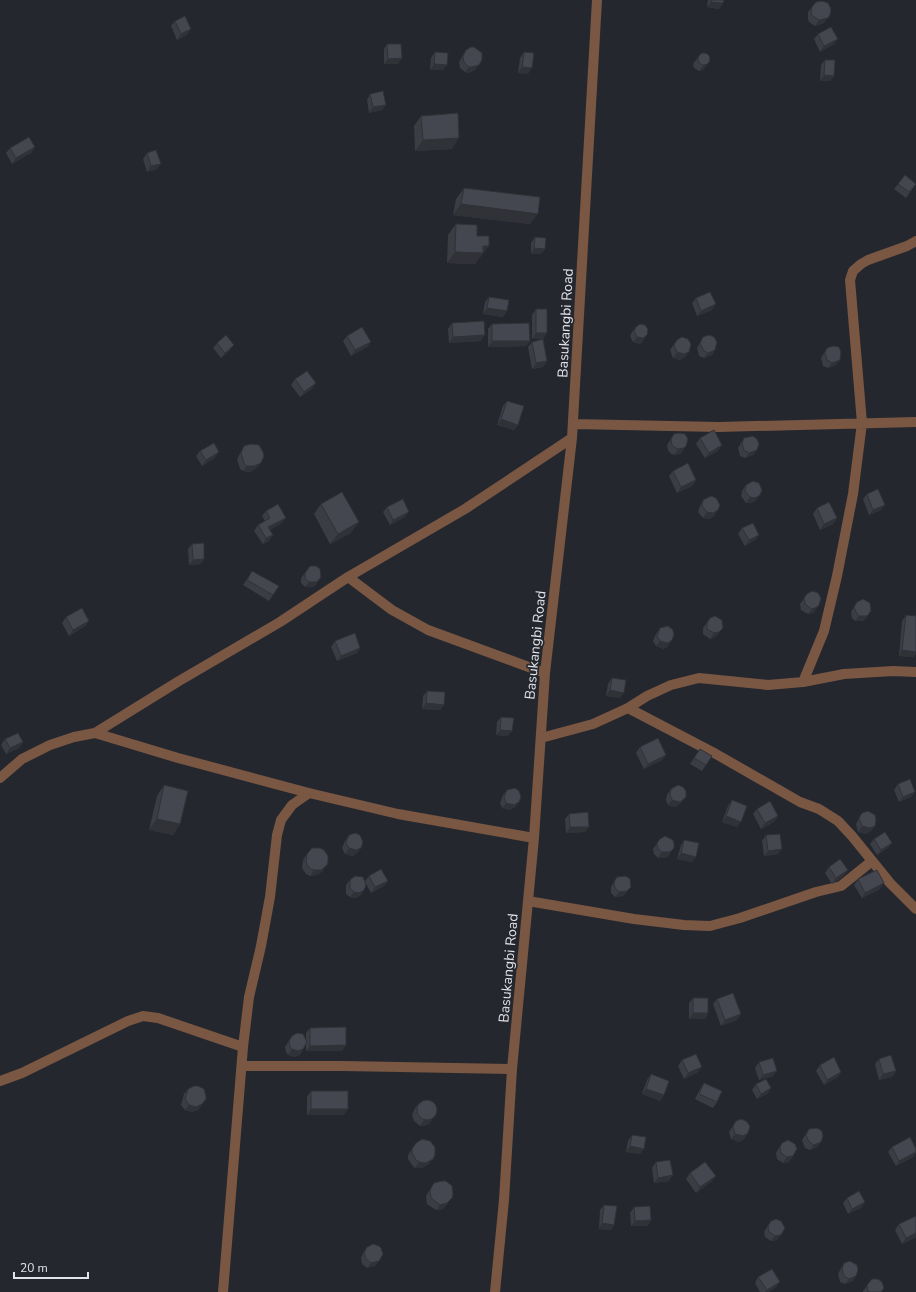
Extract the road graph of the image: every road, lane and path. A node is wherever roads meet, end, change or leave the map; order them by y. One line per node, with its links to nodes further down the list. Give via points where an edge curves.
1 (597, 0): 5 (street, Basukangbi Road)
2 (916, 241): 4 (street, via 892,253 868,260 853,271 850,280)
3 (916, 422): 4 (street)
4 (862, 423): 5 (street, via 719,427); 10 (street, via 853,494 837,576 824,631)
5 (573, 424): 6 (street, Basukangbi Road)
6 (572, 438): 7 (street, via 465,509); 9 (street, Basukangbi Road)
7 (348, 578): 9 (street, via 392,610 428,630); 12 (street)
8 (916, 672): 10 (street, via 844,674)
9 (545, 673): 13 (street, Basukangbi Road)
10 (803, 682): 11 (street, via 768,685 699,678 671,685)
11 (628, 708): 13 (street, via 593,724); 17 (street, via 800,802 819,809 838,821)
12 (95, 733): 14 (street, via 50,745 22,759); 15 (street)
13 (541, 738): 16 (street, Basukangbi Road)
14 (0, 778)
15 (309, 793): 16 (street, via 398,814); 20 (street, via 292,806 281,820 277,835 270,897 249,998)
16 (534, 838): 18 (street, Basukangbi Road)
17 (872, 861): 18 (street, via 841,886 710,926 634,919); 19 (street)
18 (528, 901): 22 (street, Basukangbi Road)
19 (916, 909)
20 (243, 1047): 21 (street); 23 (street, via 158,1018 143,1016)
21 (242, 1066): 22 (street); 24 (street)
22 (512, 1069): 25 (street, Basukangbi Road)
23 (0, 1081)
24 (223, 1292)
25 (495, 1292)

